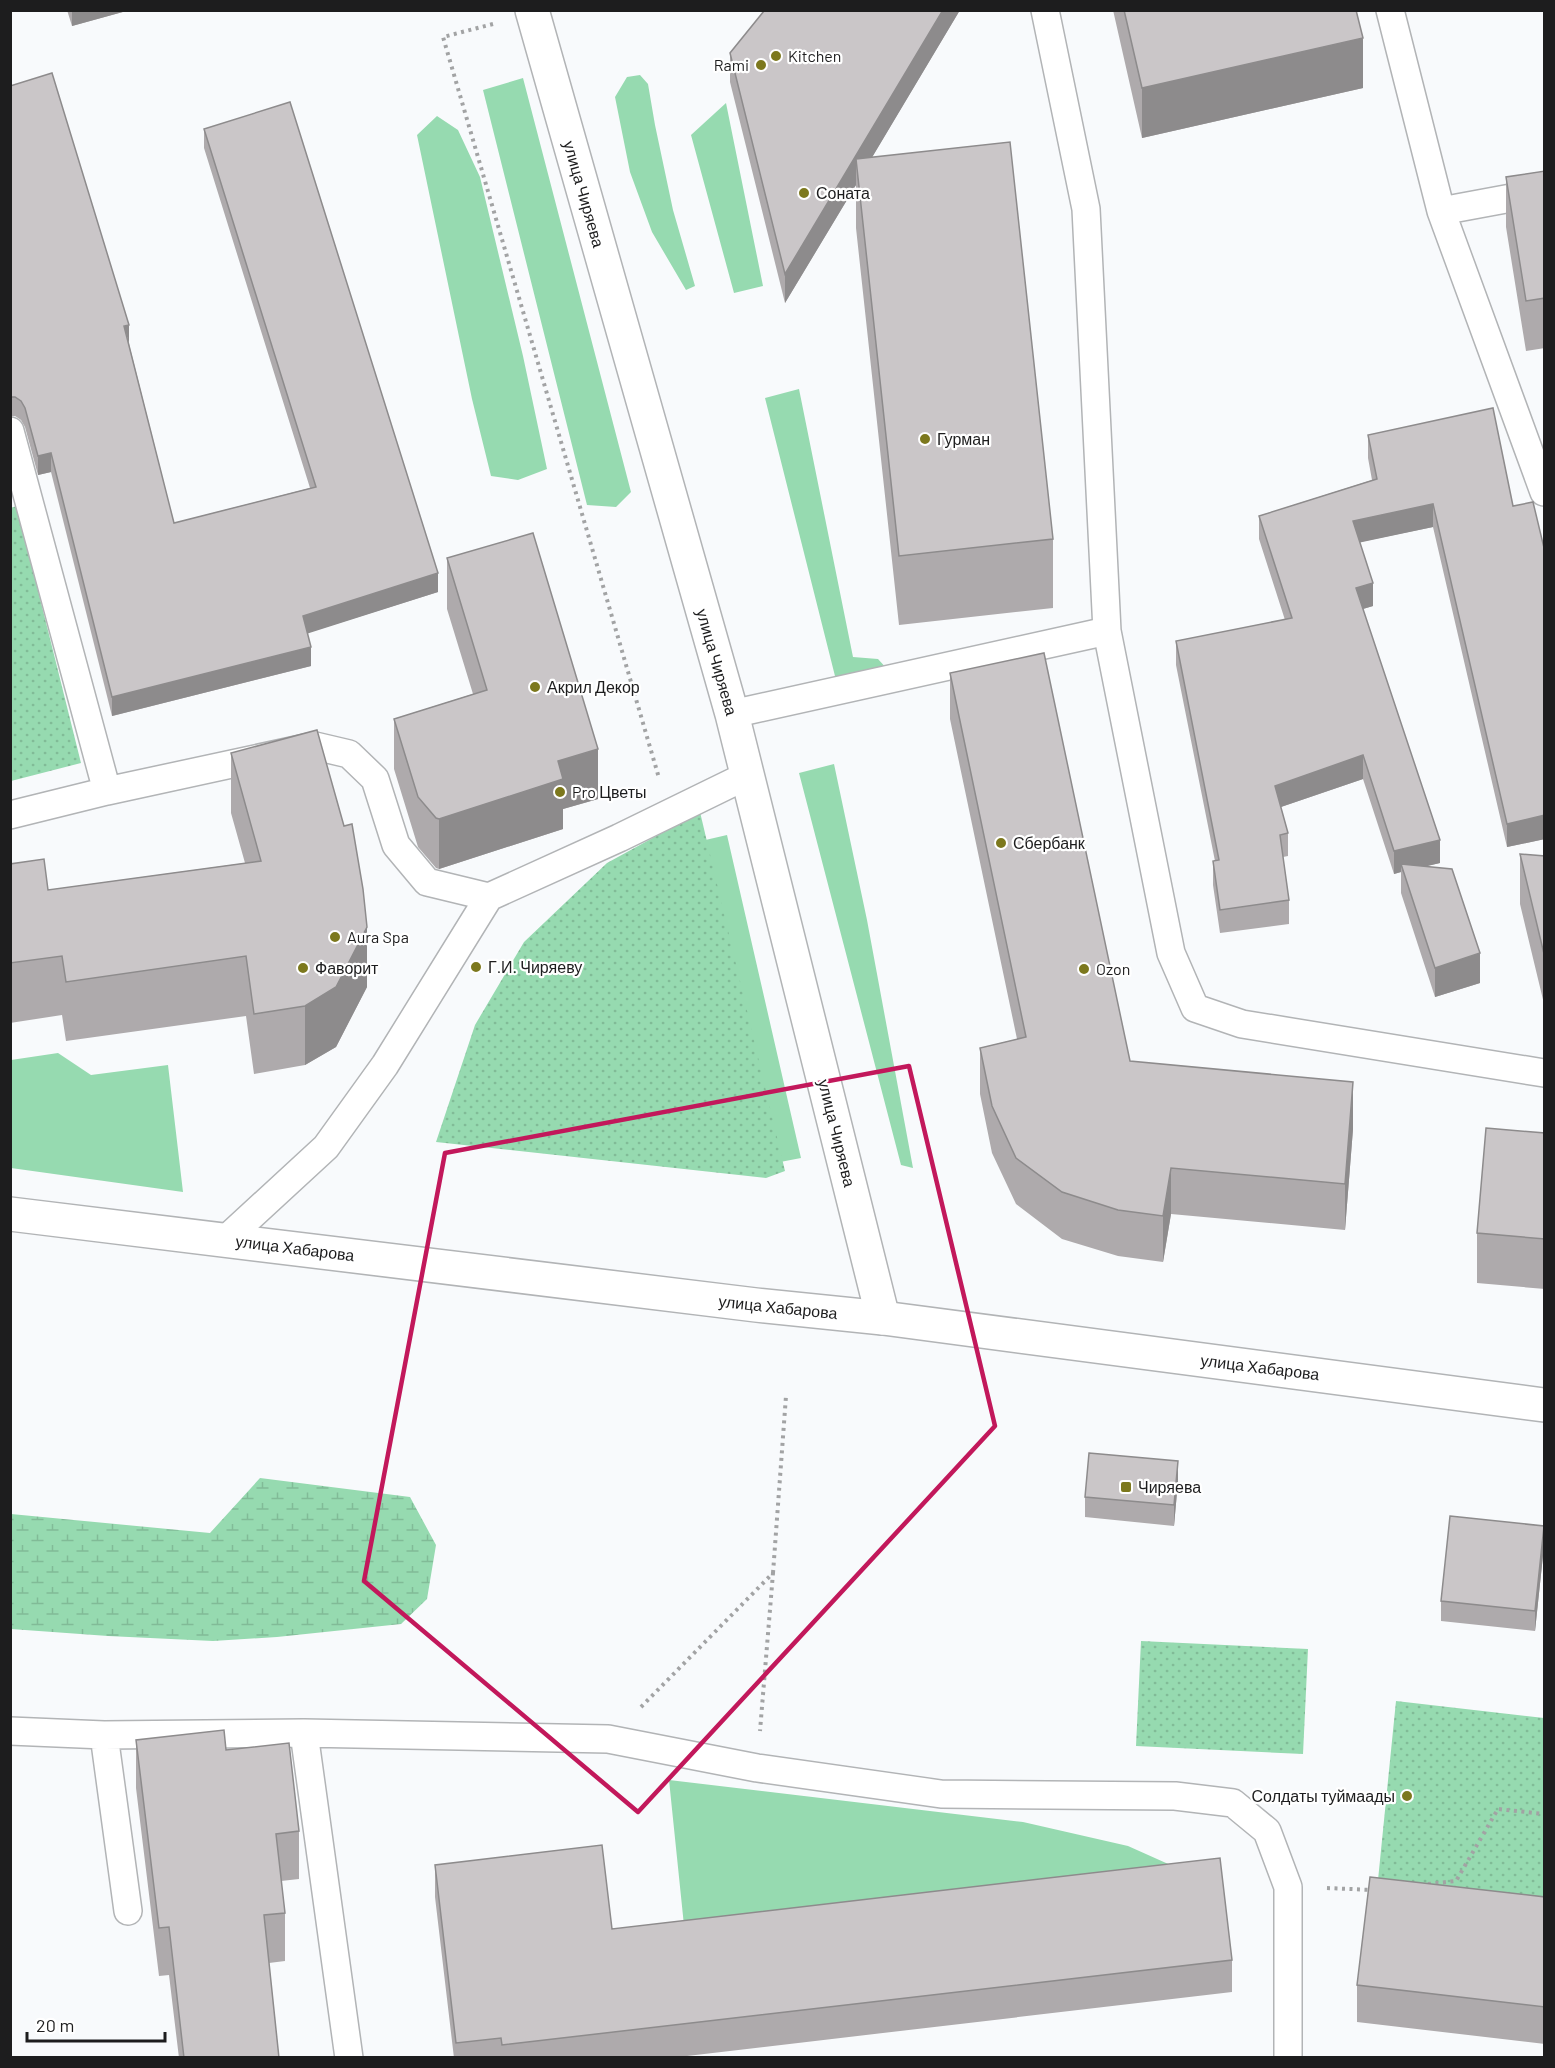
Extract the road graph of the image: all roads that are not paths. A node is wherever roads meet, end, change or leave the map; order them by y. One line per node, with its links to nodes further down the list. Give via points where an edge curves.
1 (1045, 10): 8 (lane, via 1086,209)
2 (1390, 10): 5 (lane)
3 (532, 12): 9 (main road, улица Чиряева)
4 (1545, 192): 5 (lane)
5 (1441, 211): 7 (lane)
6 (10, 431): 11 (lane)
7 (1545, 492)
8 (1107, 631): 9 (lane); 14 (lane, via 1171,952 1195,1008 1242,1024)
9 (732, 714): 10 (main road, улица Чиряева)
10 (748, 775): 13 (lane); 17 (main road, улица Чиряева)
11 (107, 791): 12 (lane); 13 (lane, via 315,746 349,754 375,779 396,845 427,882)
12 (10, 815)
13 (489, 897): 16 (lane, via 385,1065 326,1147)
14 (1545, 1073)
15 (10, 1214): 16 (main road, улица Хабарова)
16 (225, 1240): 17 (main road, улица Хабарова)
17 (883, 1318): 18 (main road, улица Хабарова)
18 (1545, 1405)
19 (10, 1731): 21 (lane)
20 (304, 1733): 21 (lane); 23 (lane, via 608,1739 757,1768 941,1794 1175,1796 1233,1803 1267,1831 1288,1887); 24 (lane)
21 (104, 1736): 22 (lane)
22 (128, 1911)
23 (1287, 2057)
24 (349, 2058)

